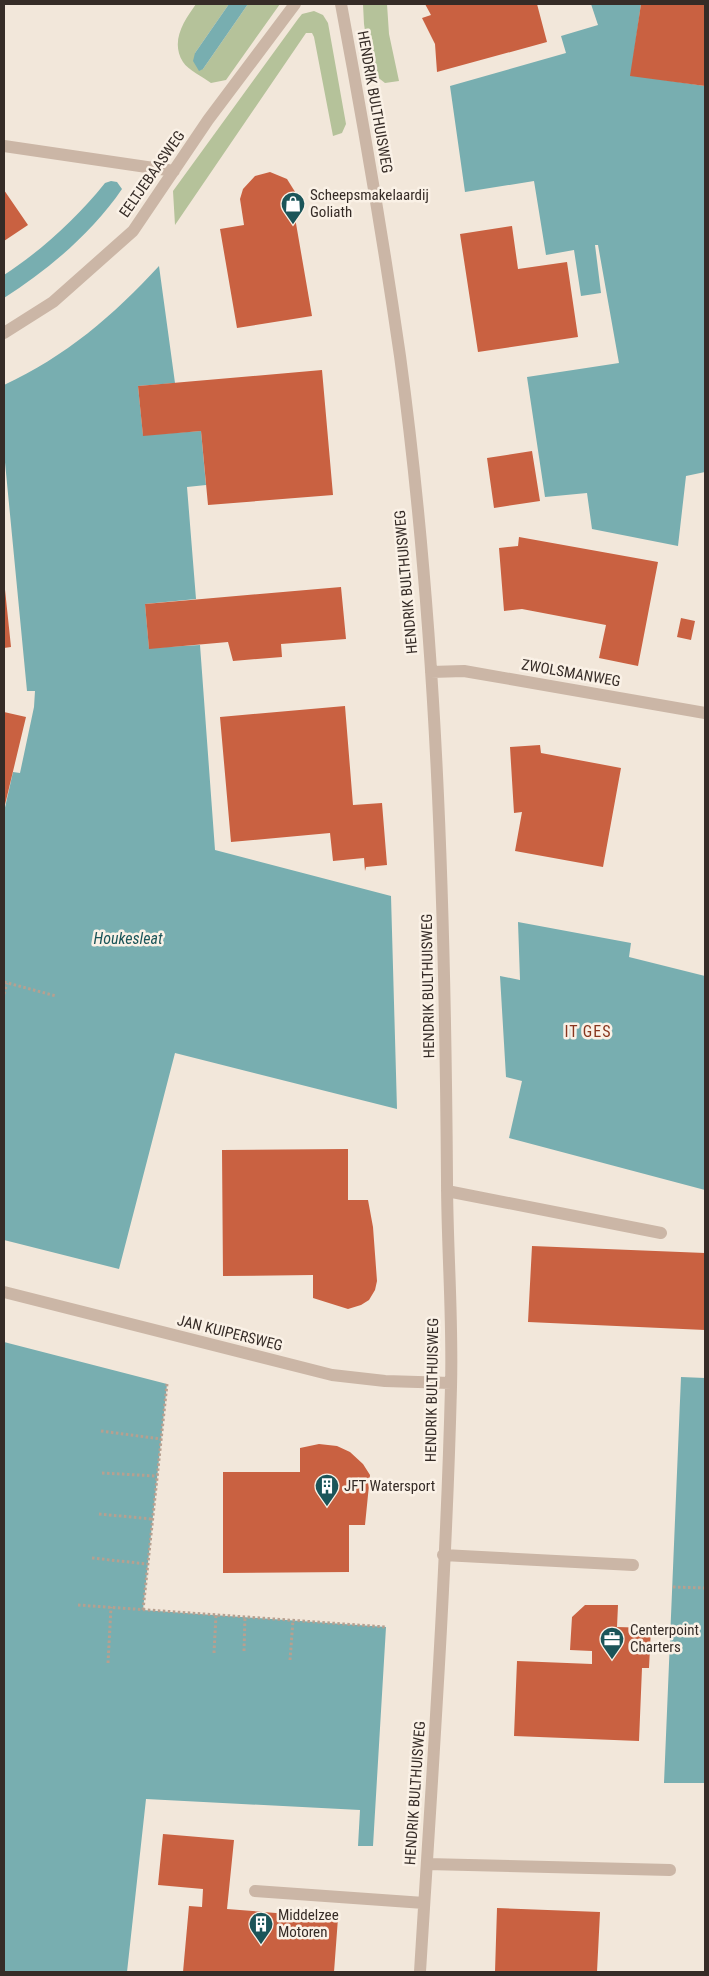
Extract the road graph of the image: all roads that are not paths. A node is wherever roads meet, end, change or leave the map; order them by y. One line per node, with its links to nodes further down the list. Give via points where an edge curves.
1 (295, 4): 4 (street, EELTJEBAASWEG)
2 (341, 4): 6 (street, HENDRIK BULTHUISWEG, via 361,108 400,359)
3 (4, 146): 4 (street)
4 (174, 171): 5 (street, EELTJEBAASWEG, via 132,231 53,302)
5 (4, 333)
6 (431, 672): 7 (street, ZWOLSMANWEG, via 474,672); 8 (street, HENDRIK BULTHUISWEG, via 446,1014)
7 (705, 713)
8 (447, 1191): 9 (street); 11 (street, HENDRIK BULTHUISWEG)
9 (661, 1233)
10 (4, 1292): 11 (street, JAN KUIPERSWEG, via 332,1375 384,1381)
11 (451, 1382): 12 (street, HENDRIK BULTHUISWEG)
12 (443, 1555): 13 (street); 14 (street, HENDRIK BULTHUISWEG, via 439,1687)
13 (633, 1565)
14 (427, 1864): 15 (street); 17 (street, HENDRIK BULTHUISWEG)
15 (670, 1870)
16 (255, 1891): 17 (street)
17 (424, 1903): 18 (street, HENDRIK BULTHUISWEG)
18 (420, 1972)

